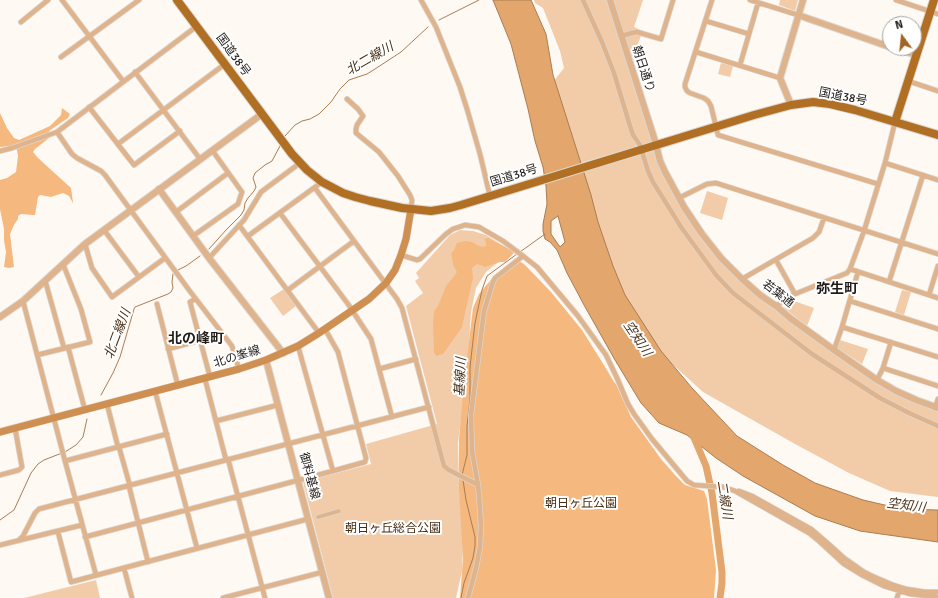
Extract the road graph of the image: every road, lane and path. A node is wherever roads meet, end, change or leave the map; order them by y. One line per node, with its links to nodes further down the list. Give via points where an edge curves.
1 (48, 0): 18 (street)
2 (62, 0): 22 (street)
3 (139, 0): 22 (street)
4 (177, 0): 19 (highway, 国道38号)
5 (421, 0): 60 (street, via 436,27 460,87)
6 (583, 0): 48 (street, via 614,73)
7 (610, 0): 21 (street, 朝日通り)
8 (673, 0): 21 (street, via 661,39 637,32)
9 (712, 0): 17 (street)
10 (750, 0): 14 (street)
11 (803, 0): 16 (street)
12 (896, 0): 15 (street)
13 (934, 0): 15 (highway)
14 (758, 3): 16 (street); 20 (street)
15 (934, 13): 23 (highway)
16 (798, 15): 24 (street); 31 (street)
17 (706, 21): 20 (street); 25 (street)
18 (21, 22)
19 (197, 26): 28 (highway, 国道38号); 30 (street)
20 (749, 34): 29 (street)
21 (621, 36): 46 (street, 朝日通り)
22 (89, 37): 27 (street); 32 (street)
23 (922, 41)
24 (882, 44)
25 (696, 52): 29 (street); 41 (street, via 685,87 690,93 708,101)
26 (916, 56): 33 (highway)
27 (61, 58)
28 (225, 64): 38 (street); 39 (highway, 国道38号)
29 (740, 65): 31 (street)
30 (135, 72): 32 (street); 38 (street)
31 (780, 78): 36 (street)
32 (123, 81): 37 (street)
33 (908, 81): 34 (street); 40 (highway)
34 (938, 92)
35 (347, 99): 62 (street, via 363,116 357,125 356,133 379,152 398,176 412,200)
36 (791, 105): 40 (highway, 国道38号, via 813,102 830,104); 41 (highway, 国道38号)
37 (89, 106): 43 (street); 45 (street)
38 (164, 110): 42 (street); 45 (street)
39 (262, 114): 47 (street); 52 (highway, 国道38号)
40 (895, 122): 44 (highway, 国道38号); 51 (street)
41 (716, 127): 46 (highway, 国道38号); 57 (street, via 718,135)
42 (180, 131): 45 (street, via 134,165); 50 (street)
43 (57, 132): 49 (street); 63 (street, via 72,154 101,171)
44 (937, 133)
45 (118, 144)
46 (656, 145): 48 (highway, 国道38号); 61 (street, 若葉通, via 660,161)
47 (212, 150): 50 (street); 53 (street)
48 (640, 150): 60 (highway, 国道38号); 135 (street, via 666,204 716,275 733,293 846,377 880,398)
49 (0, 151)
50 (200, 159): 59 (street)
51 (884, 162): 54 (street); 57 (street)
52 (300, 163): 56 (highway, 国道38号); 67 (street, via 261,192)
53 (228, 173): 64 (street); 70 (street, via 242,192 238,204)
54 (923, 175): 55 (street); 73 (street)
55 (938, 180)
56 (322, 182): 58 (street); 62 (highway, 国道38号, via 355,197)
57 (878, 184): 69 (street)
58 (315, 188): 65 (street); 72 (street)
59 (159, 189): 63 (street); 64 (street)
60 (494, 195): 62 (highway, 国道38号, via 441,210)
61 (679, 198): 66 (street, via 707,184 716,183); 87 (street, 若葉通, via 702,234)
62 (411, 209): 76 (main road, 北の峯線)
63 (131, 210): 68 (street); 78 (street)
64 (176, 212): 70 (street)
65 (280, 213): 71 (street); 82 (street)
66 (824, 218): 69 (street); 80 (street, via 819,232 813,238)
67 (239, 225): 71 (street); 79 (street)
68 (104, 230): 74 (street); 86 (street)
69 (864, 230): 73 (street); 84 (street)
70 (193, 236): 79 (street)
71 (248, 236): 91 (street)
72 (354, 241): 82 (street); 90 (street)
73 (902, 243): 75 (street); 89 (street)
74 (85, 244): 81 (street); 86 (street, via 92,268 112,297)
75 (938, 254)
76 (401, 255): 77 (street, via 420,259 446,234 465,225 479,227); 90 (main road, 北の峯線)
77 (523, 256): 148 (street, via 495,278 484,311 471,415 472,451); 150 (street, via 537,267 587,328 606,355 631,409 687,481 694,485 729,488)
78 (165, 258): 86 (street); 95 (street)
79 (209, 258): 112 (street)
80 (776, 260): 87 (street); 92 (street)
81 (63, 264): 88 (street); 109 (street, via 81,309 90,342)
82 (320, 266): 91 (street); 100 (street)
83 (938, 266): 93 (street)
84 (850, 269): 85 (street); 92 (street, via 847,273)
85 (858, 272): 89 (street); 97 (street)
86 (139, 277)
87 (742, 279): 99 (street, 若葉通)
88 (45, 280): 96 (street); 109 (street)
89 (889, 282): 93 (street)
90 (386, 283): 100 (main road, 北の峯線); 115 (street, via 402,308)
91 (288, 290): 104 (street)
92 (795, 294): 99 (street)
93 (929, 295): 94 (street)
94 (938, 298)
95 (196, 299): 105 (street); 106 (street, via 190,302)
96 (23, 301): 101 (street); 113 (street)
97 (850, 301): 102 (street); 103 (street)
98 (157, 304): 110 (street)
99 (776, 306): 111 (street, 若葉通)
100 (352, 311): 104 (main road, 北の峯線); 119 (street, via 371,338)
101 (0, 317)
102 (842, 327): 107 (street); 111 (street)
103 (938, 329)
104 (322, 331): 108 (main road, 北の峯線); 134 (street, via 338,352)
105 (223, 334): 106 (street); 118 (street, via 232,346)
106 (200, 340): 110 (street); 120 (street)
107 (890, 342): 114 (street); 117 (street)
108 (298, 346): 112 (main road, 北の峯線); 139 (street)
109 (66, 348): 113 (street); 130 (street)
110 (168, 349): 122 (street)
111 (834, 350): 121 (street, 若葉通)
112 (283, 353): 116 (main road, 北の峯線)
113 (37, 355): 132 (street)
114 (938, 357)
115 (416, 359): 119 (street); 128 (street)
116 (266, 360): 118 (main road, 北の峯線); 127 (street, 御料基線)
117 (882, 368): 121 (street); 123 (street)
118 (239, 369): 120 (main road, 北の峯線)
119 (379, 369): 131 (street)
120 (207, 378): 122 (main road, 北の峯線); 133 (street)
121 (877, 380): 129 (street, 若葉通)
122 (178, 386): 124 (main road, 北の峯線)
123 (938, 386)
124 (155, 391): 126 (main road, 北の峯線); 138 (street)
125 (938, 399): 129 (street)
126 (106, 404): 130 (main road, 北の峯線); 141 (street)
127 (278, 405): 133 (street); 140 (street, 御料基線)
128 (429, 407): 131 (street); 148 (street, via 444,466)
129 (937, 408)
130 (84, 410): 132 (main road, 北の峯線)
131 (392, 417): 134 (street)
132 (54, 418): 136 (main road, 北の峯線); 142 (street)
133 (216, 421): 143 (street)
134 (357, 426): 139 (street); 144 (street, via 365,462)
135 (938, 426)
136 (15, 428): 137 (main road, 北の峯線); 146 (street, via 22,467)
137 (0, 432)
138 (167, 434): 141 (street); 145 (street)
139 (324, 435): 140 (street); 144 (street)
140 (289, 444): 143 (street); 147 (street, 御料基線)
141 (119, 447): 142 (street); 149 (street)
142 (63, 456): 152 (street)
143 (227, 459): 145 (street); 151 (street)
144 (334, 471): 147 (street)
145 (177, 473): 149 (street); 153 (street)
146 (0, 475)
147 (298, 480): 151 (street); 156 (street, 御料基線)
148 (478, 485): 177 (street, via 480,547)
149 (129, 486): 152 (street); 157 (street)
150 (735, 491): 170 (street, via 809,533 853,570); 171 (street, via 744,492 804,525 844,558 884,582 906,589)
151 (237, 496): 153 (street); 160 (street)
152 (75, 500): 158 (street); 162 (street, via 39,509)
153 (187, 510): 157 (street); 164 (street)
154 (339, 511): 155 (street)
155 (318, 517)
156 (308, 519): 160 (street); 167 (street, 御料基線)
157 (138, 522): 161 (street); 165 (street)
158 (82, 526): 159 (street); 161 (street)
159 (58, 532): 162 (street); 168 (street, via 71,582)
160 (248, 535): 164 (street); 169 (street)
161 (85, 537): 168 (street)
162 (19, 540): 163 (street)
163 (0, 545)
164 (197, 548): 165 (street)
165 (148, 562): 166 (street)
166 (124, 568): 168 (street); 173 (street)
167 (323, 572): 169 (street); 176 (street, 御料基線)
168 (96, 575)
169 (262, 588): 174 (street); 175 (street)
170 (899, 591): 172 (street); 178 (street)
171 (938, 592)
172 (938, 597)
173 (132, 598)
174 (223, 598)
175 (265, 598)
176 (329, 598)
177 (468, 598)
178 (897, 598)

